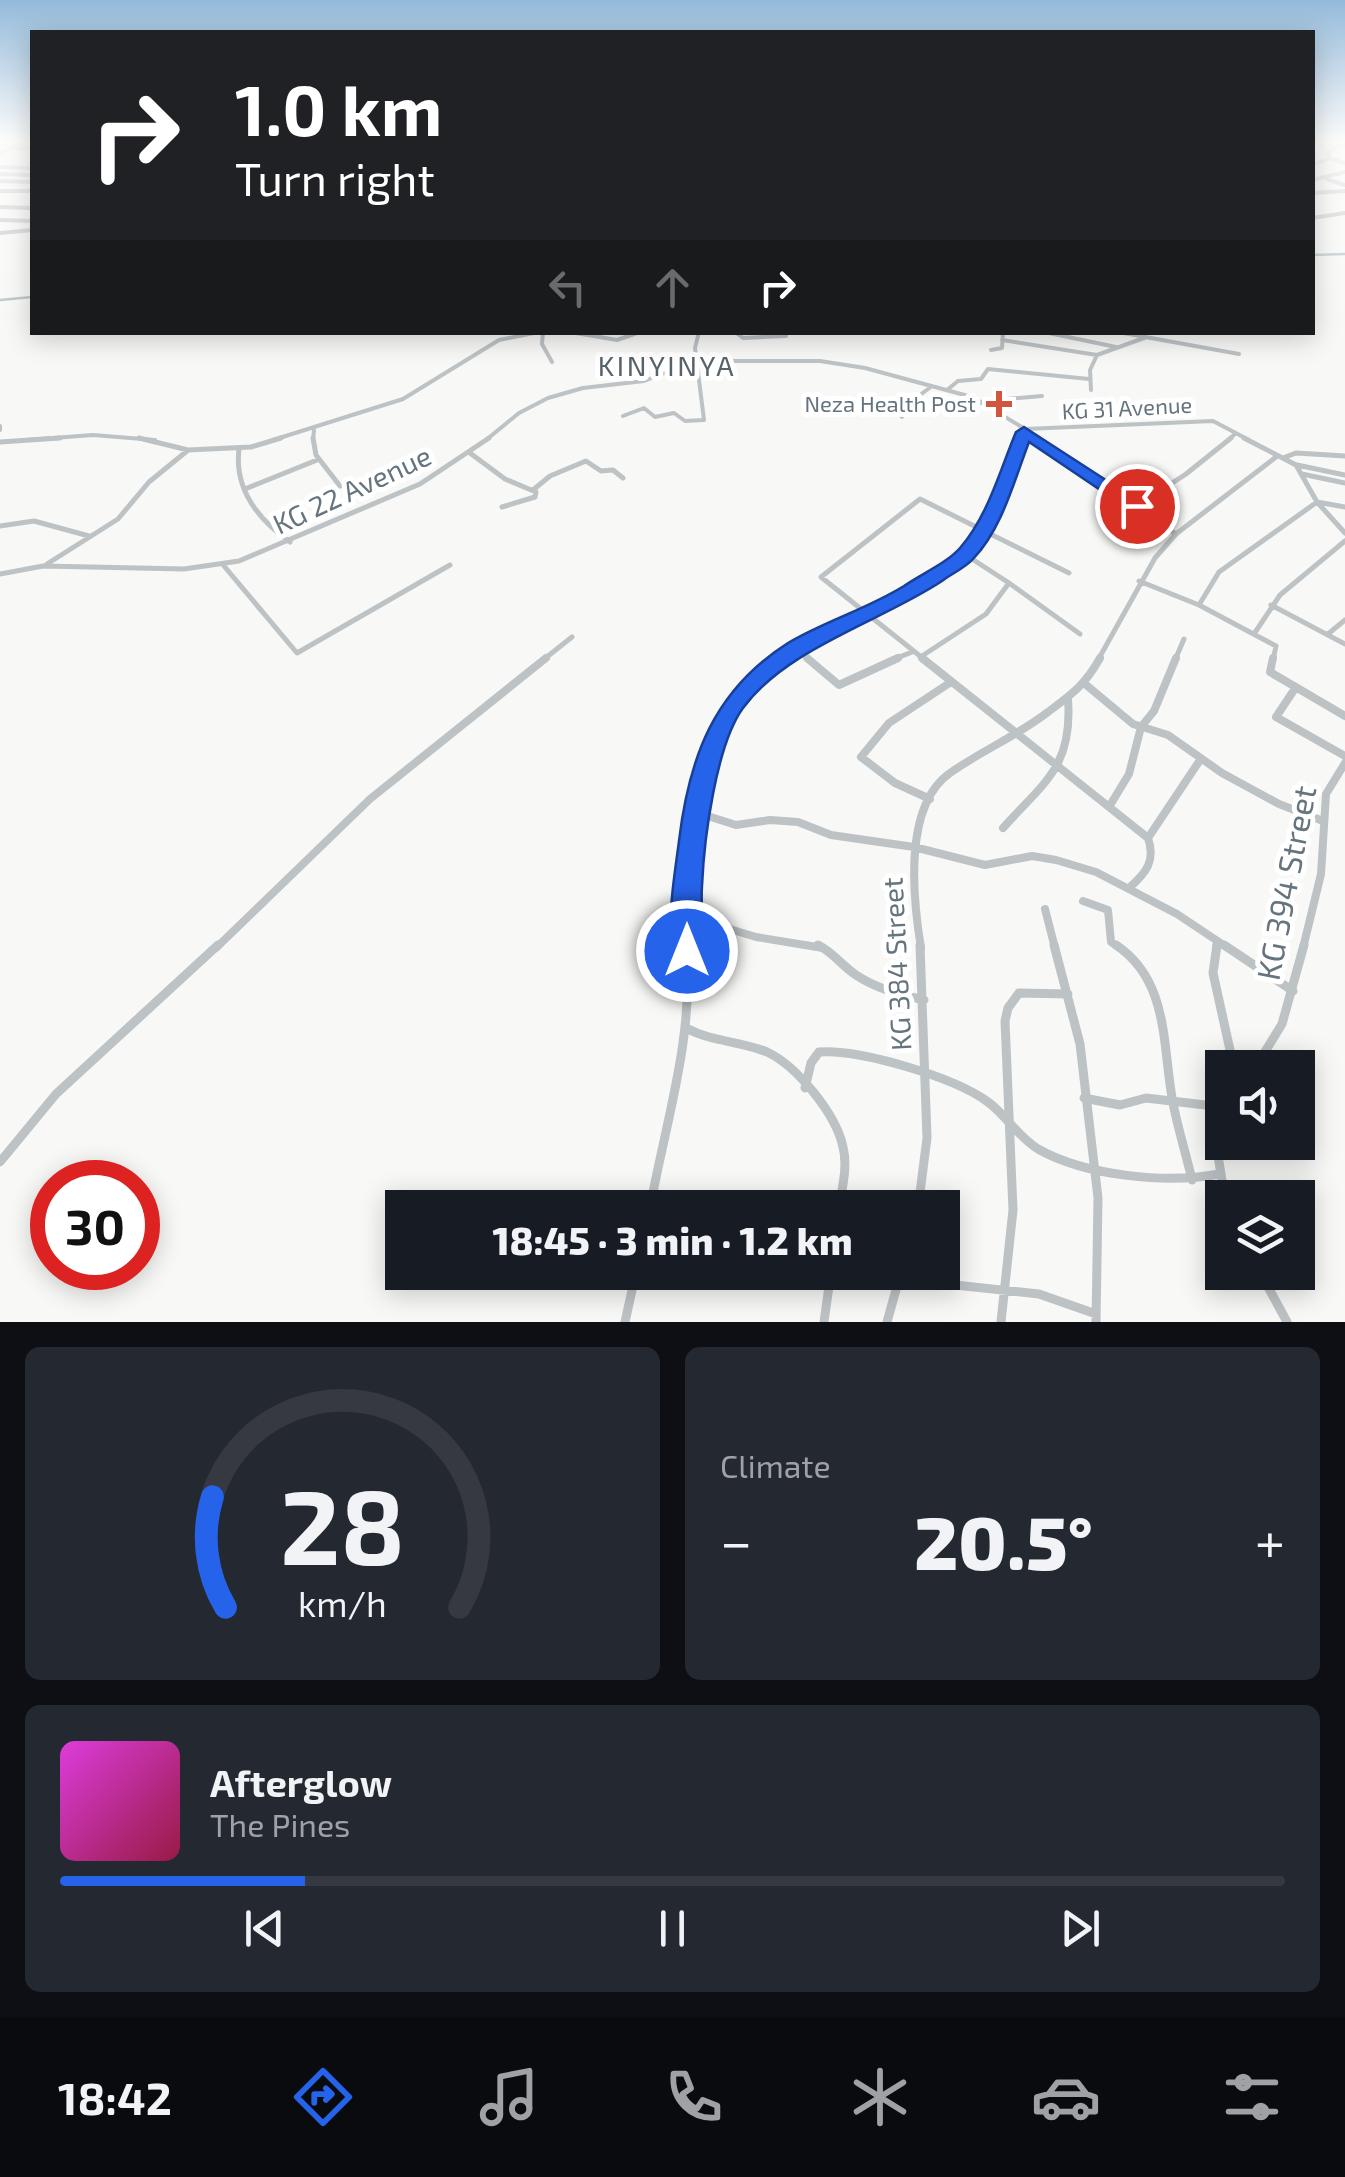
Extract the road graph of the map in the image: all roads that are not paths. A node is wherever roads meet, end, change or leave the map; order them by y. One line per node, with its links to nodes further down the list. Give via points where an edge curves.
1 (30, 206): 2 (street)
2 (0, 207)
3 (1345, 213): 4 (street)
4 (1315, 218)
5 (0, 220): 6 (street)
6 (30, 221)
7 (30, 230): 8 (street)
8 (0, 233)
9 (525, 335): 35 (street, via 499,340 403,399)
10 (541, 335): 26 (street)
11 (588, 335): 12 (street)
12 (631, 335)
13 (698, 335): 25 (street)
14 (739, 335): 15 (street)
15 (786, 335)
16 (1003, 335): 20 (street)
17 (1059, 335): 21 (street)
18 (1134, 335): 19 (street)
19 (1145, 337): 21 (street); 23 (street)
20 (1002, 340): 22 (street, via 1002,348); 24 (street)
21 (1117, 347): 24 (street)
22 (991, 350)
23 (1239, 354)
24 (1096, 356): 27 (street)
25 (697, 361): 28 (street, KG 31 Avenue, via 820,361); 33 (street, via 704,420 685,421 674,413 655,418 644,408); 41 (street, KG 22 Avenue, via 644,381 548,398 518,413)
26 (552, 362)
27 (1089, 379): 29 (street, via 988,369 982,379 958,381); 30 (street)
28 (933, 386): 29 (street, KG 31 Avenue); 34 (street)
29 (948, 390): 32 (street, KG 31 Avenue)
30 (1091, 390)
31 (1042, 396): 32 (street)
32 (982, 401): 36 (street, KG 31 Avenue)
33 (623, 416)
34 (902, 417)
35 (314, 429): 39 (street); 44 (street)
36 (1025, 430): 37 (street, KG 31 Avenue, via 1214,421); 54 (street); 58 (street)
37 (1235, 434): 43 (street, KG 31 Avenue); 54 (street)
38 (0, 442): 40 (street, via 108,435)
39 (239, 449): 40 (street); 51 (street)
40 (188, 450): 60 (street, via 148,482 118,519)
41 (470, 453): 52 (street); 62 (street, KG 22 Avenue, via 420,484)
42 (1345, 456): 43 (street)
43 (1279, 458): 45 (street, KG 31 Avenue); 59 (street, KG 384 Street)
44 (316, 460): 50 (street); 51 (street)
45 (1296, 465): 46 (street); 47 (street, KG 31 Avenue)
46 (1302, 474): 49 (street); 53 (street)
47 (1345, 475)
48 (623, 478): 52 (street, via 586,461)
49 (1345, 483)
50 (340, 486)
51 (245, 489): 62 (street, via 266,526)
52 (532, 490): 55 (street, via 534,497)
53 (1317, 502): 56 (street); 61 (street); 71 (street, via 1219,572)
54 (1137, 506): 59 (street)
55 (502, 507)
56 (1345, 507)
57 (0, 526): 60 (street, via 20,518)
58 (983, 531): 63 (street); 67 (street); 73 (street, via 920,498 821,576)
59 (1176, 534): 69 (street, KG 384 Street)
60 (90, 536): 64 (street)
61 (1345, 537): 72 (street)
62 (291, 542): 65 (street, KG 22 Avenue)
63 (966, 555): 70 (street); 73 (street)
64 (43, 566): 65 (street, KG 22 Avenue); 68 (street, KG 22 Avenue)
65 (224, 566): 66 (street, via 297,654)
66 (450, 566)
67 (1068, 573)
68 (0, 574)
69 (1140, 582): 71 (street); 85 (street, KG 384 Street)
70 (1009, 584): 75 (street); 83 (street, via 986,614)
71 (1199, 605): 76 (street)
72 (1271, 605): 76 (street); 77 (street)
73 (869, 614): 81 (street); 82 (street)
74 (1345, 620): 77 (street)
75 (1080, 634)
76 (1254, 634): 86 (street, via 1278,647 1268,669)
77 (1328, 634): 80 (street)
78 (572, 637): 119 (street, via 370,799 56,1094)
79 (1184, 640): 89 (street, via 1154,712)
80 (1345, 644)
81 (797, 649): 82 (street, via 839,685); 96 (street, via 734,702 720,727)
82 (913, 652): 83 (street)
83 (922, 656): 84 (street)
84 (951, 682): 90 (street); 94 (street, via 903,713 861,757)
85 (1085, 684): 87 (street, KG 384 Street); 89 (street)
86 (1296, 687): 88 (street); 92 (street, via 1276,717)
87 (1068, 698): 90 (street, KG 384 Street); 93 (street, via 1071,735)
88 (1345, 716)
89 (1141, 727): 91 (street, via 1168,736); 95 (street, via 1129,774)
90 (1020, 734): 93 (street); 94 (street, KG 384 Street, via 946,775)
91 (1200, 760): 97 (street); 99 (street)
92 (1345, 760): 97 (street, KG 394 Street, via 1330,782)
93 (1060, 769): 95 (street); 98 (street)
94 (930, 798): 100 (street, KG 384 Street)
95 (1109, 808): 99 (street)
96 (696, 812): 100 (street, via 736,825 798,822 831,835); 104 (street)
97 (1323, 821): 106 (street, KG 394 Street, via 1321,874)
98 (1002, 828)
99 (1148, 838): 101 (street, via 1151,868)
100 (914, 847): 101 (street, via 985,865 1032,856 1056,860); 108 (street, KG 384 Street)
101 (1129, 888): 105 (street)
102 (1083, 901): 115 (street, via 1108,910 1112,944 1137,959 1150,988 1166,1029)
103 (1045, 909): 107 (street)
104 (685, 928): 108 (street, via 723,927 813,943 879,989); 109 (street)
105 (1217, 942): 106 (street); 110 (street, via 1213,973)
106 (1293, 991): 111 (street, KG 394 Street)
107 (1068, 994): 114 (street); 117 (street, via 1029,990 1008,1008)
108 (924, 1000): 112 (street, KG 384 Street)
109 (686, 1028): 113 (street, via 718,1044 766,1052); 124 (street)
110 (1230, 1050)
111 (1266, 1050)
112 (925, 1073): 113 (street, via 831,1050 811,1063); 117 (street, via 988,1101); 126 (street, KG 384 Street)
113 (805, 1088): 125 (street, via 841,1138)
114 (1084, 1098): 115 (street, via 1120,1105); 120 (street)
115 (1172, 1100): 116 (street); 122 (street)
116 (1205, 1105)
117 (1013, 1130): 120 (street, via 1040,1150); 128 (street)
118 (1218, 1160): 121 (street)
119 (0, 1162)
120 (1094, 1165): 122 (street); 133 (street)
121 (1219, 1174): 122 (street); 123 (street)
122 (1192, 1180)
123 (1220, 1180)
124 (654, 1190)
125 (841, 1190)
126 (922, 1190)
127 (960, 1283): 128 (street)
128 (1009, 1289): 133 (street); 137 (street)
129 (632, 1290): 134 (street)
130 (828, 1290): 135 (street)
131 (896, 1290): 136 (street)
132 (1270, 1290): 138 (street)
133 (1096, 1318)
134 (626, 1322)
135 (824, 1322)
136 (887, 1322)
137 (1001, 1322)
138 (1287, 1322)

